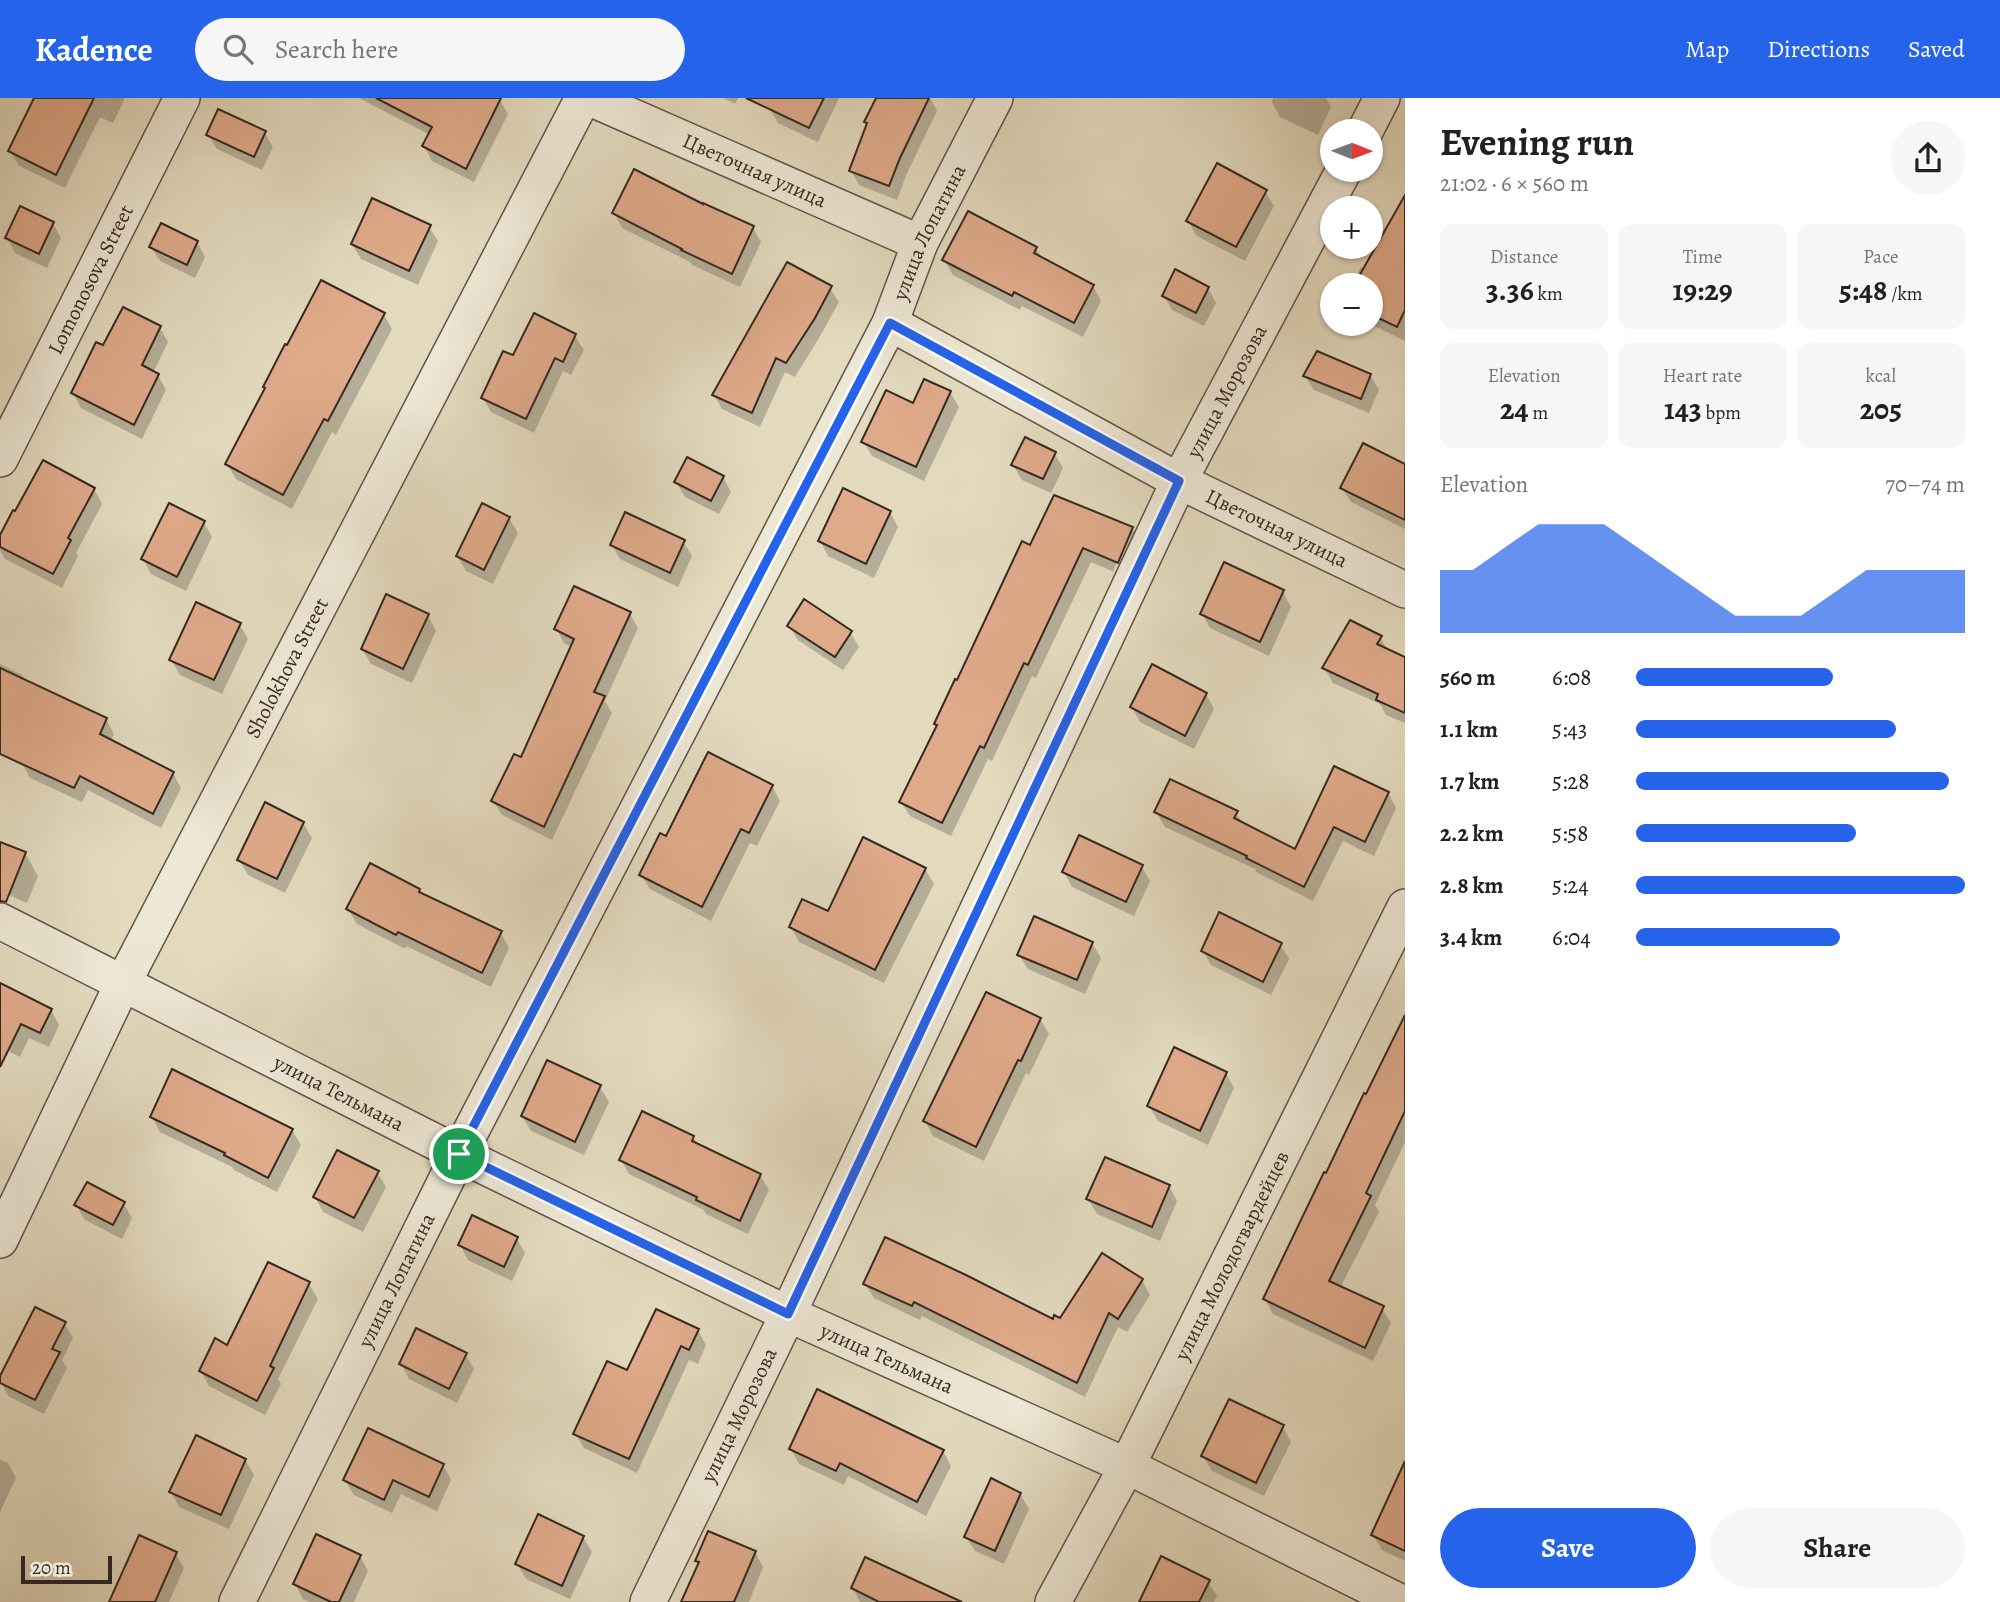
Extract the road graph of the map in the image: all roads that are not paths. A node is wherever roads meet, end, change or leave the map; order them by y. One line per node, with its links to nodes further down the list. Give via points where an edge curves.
1 (182, 98): 10 (street, Lomonosova Street)
2 (583, 98): 15 (street, Sholokhova Street)
3 (590, 98): 8 (street, Цветочная улица)
4 (995, 98): 8 (street, улица Лопатина)
5 (1382, 98): 6 (street)
6 (1371, 119)
7 (1338, 182): 11 (street, улица Морозова)
8 (920, 243): 9 (street, улица Лопатина)
9 (890, 323): 11 (street, Цветочная улица); 16 (street, улица Лопатина)
10 (0, 459)
11 (1179, 481): 12 (street, Цветочная улица); 18 (street, улица Морозова)
12 (1405, 590)
13 (1405, 907): 19 (street, улица Молодогвардейцев)
14 (0, 921): 15 (street, улица Тельмана)
15 (123, 983): 16 (street, улица Тельмана); 17 (street, Sholokhova Street)
16 (459, 1154): 18 (street, улица Тельмана); 20 (street, улица Лопатина)
17 (0, 1240)
18 (788, 1314): 19 (street, улица Тельмана); 21 (street, улица Морозова)
19 (1127, 1466): 22 (street, улица Молодогвардейцев); 23 (street, улица Тельмана)
20 (237, 1602)
21 (648, 1602)
22 (1053, 1602)
23 (1400, 1602)

